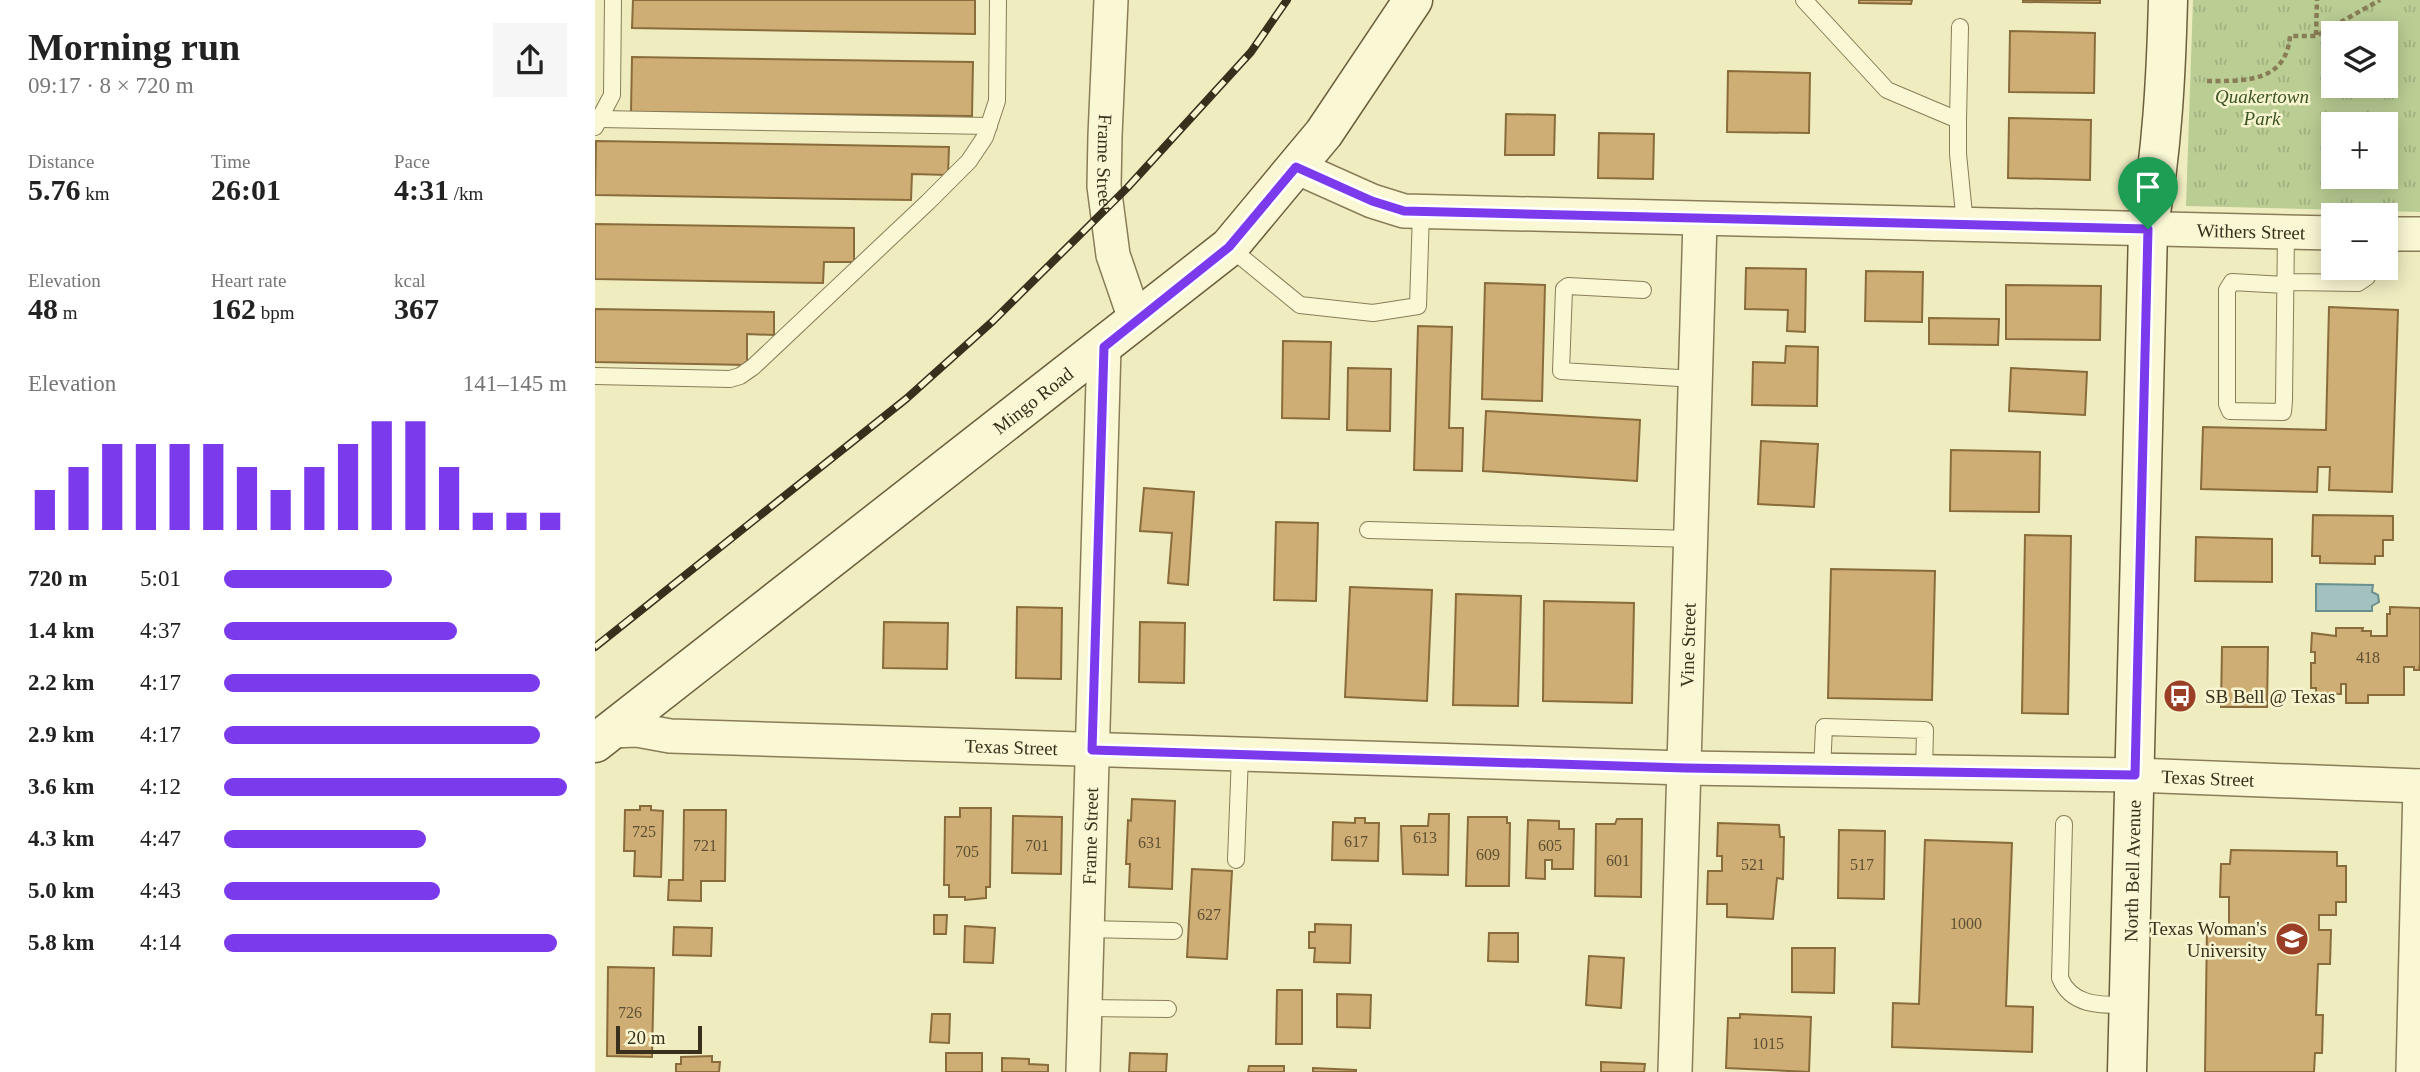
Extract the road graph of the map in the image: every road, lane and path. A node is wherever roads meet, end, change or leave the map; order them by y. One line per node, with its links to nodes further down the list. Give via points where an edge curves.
1 (613, 0): 13 (lane, via 611,95)
2 (998, 0): 14 (lane, via 997,101)
3 (1111, 0): 28 (street, Frame Street, via 1104,186 1113,255)
4 (1413, 0): 15 (street, Mingo Road)
5 (1804, 0): 12 (lane, via 1887,90)
6 (2168, 0): 19 (street, North Bell Avenue, via 2164,116)
7 (2317, 0): 10 (path)
8 (2380, 0): 10 (path)
9 (1960, 27): 12 (lane)
10 (2316, 36): 11 (path, via 2290,36 2289,47 2275,70 2249,81)
11 (2207, 80)
12 (1958, 120): 18 (lane)
13 (598, 123): 14 (lane)
14 (989, 126): 30 (lane, via 969,160 928,202 740,376)
15 (1296, 167): 16 (street, Withers Street, via 1372,201); 24 (street, Mingo Road)
16 (1421, 212): 17 (street, Withers Street); 24 (lane, via 1418,306 1373,313 1300,305)
17 (1700, 220): 18 (street, Withers Street); 31 (street, Vine Street)
18 (1965, 224): 19 (street, Withers Street)
19 (2148, 229): 20 (street, Withers Street); 38 (street, North Bell Avenue)
20 (2287, 232): 21 (street, Withers Street); 26 (lane)
21 (2321, 233)
22 (2398, 234): 23 (street)
23 (2420, 234)
24 (1229, 247): 28 (street, Mingo Road)
25 (2363, 280): 26 (lane, via 2358,284)
26 (2285, 285): 26 (lane, via 2283,412 2230,411 2227,290 2232,282)
27 (1643, 290): 31 (lane, via 1564,289 1561,371)
28 (1136, 321): 29 (street, Mingo Road)
29 (1104, 347): 34 (street, Mingo Road); 35 (street, Frame Street)
30 (595, 376)
31 (1696, 379): 33 (street, Vine Street)
32 (1367, 530): 33 (lane)
33 (1691, 539): 37 (street, Vine Street)
34 (603, 737): 35 (street, Texas Street, via 638,730 670,736)
35 (1092, 750): 36 (street, Texas Street); 42 (street, Frame Street)
36 (1240, 755): 37 (street, Texas Street); 41 (lane)
37 (1685, 768): 38 (street, Texas Street); 48 (street, Vine Street)
38 (2135, 775): 39 (street, Texas Street); 44 (street, North Bell Avenue)
39 (2420, 786): 50 (street)
40 (2064, 824): 44 (lane, via 2060,978 2071,994 2091,1005)
41 (1237, 860)
42 (1087, 929): 43 (lane); 45 (street, Frame Street)
43 (1174, 931)
44 (2129, 1005): 49 (street, North Bell Avenue)
45 (1085, 1008): 46 (lane); 47 (street, Frame Street)
46 (1168, 1009)
47 (1083, 1072)
48 (1675, 1072)
49 (2127, 1072)
50 (2413, 1072)

